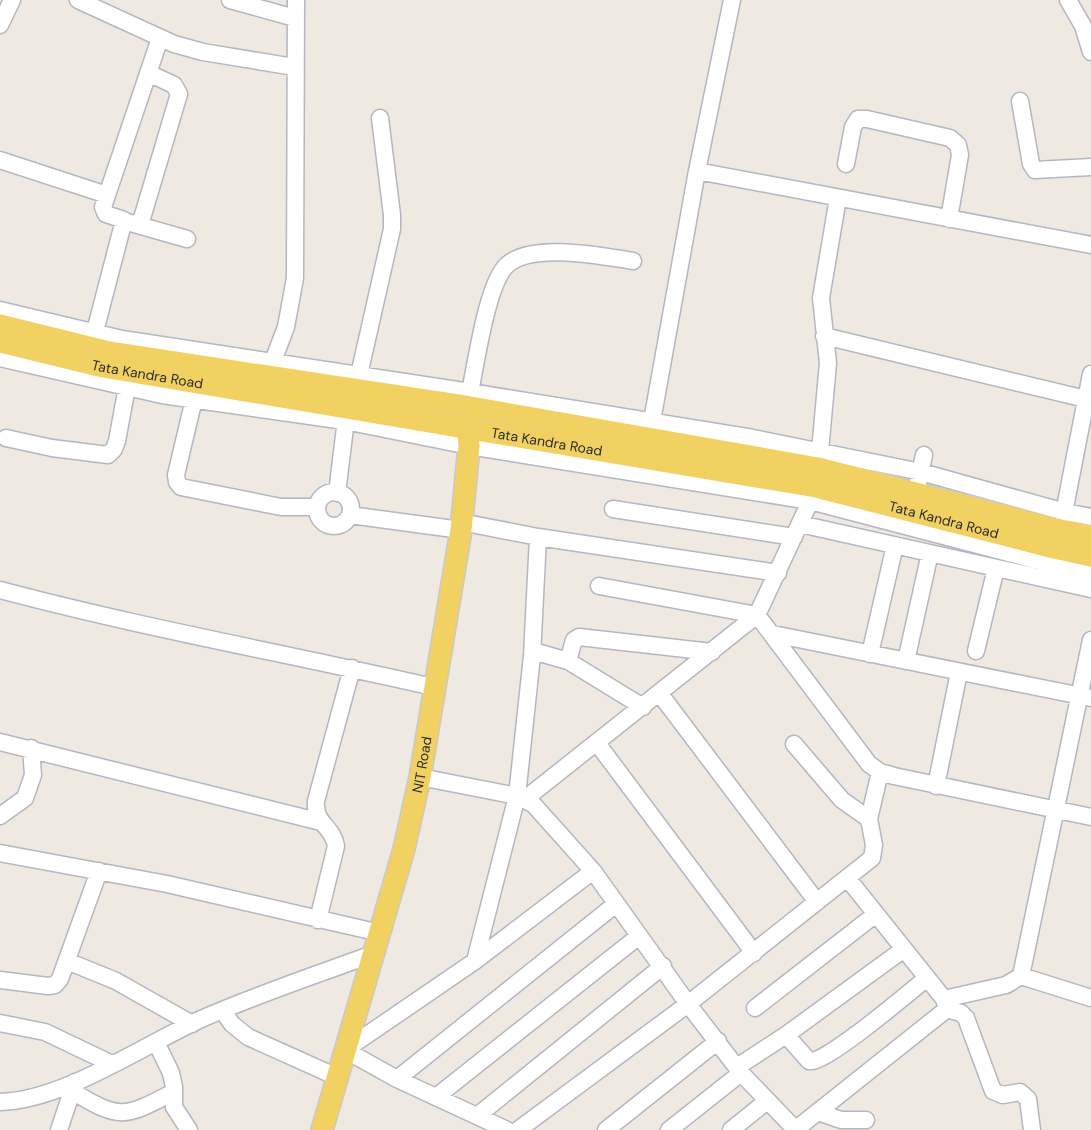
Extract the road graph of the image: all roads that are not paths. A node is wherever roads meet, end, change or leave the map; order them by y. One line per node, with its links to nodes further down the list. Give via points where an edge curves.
1 (12, 0): 9 (street)
2 (78, 0): 10 (street)
3 (230, 0): 7 (street)
4 (296, 0): 7 (street)
5 (732, 0): 19 (street)
6 (1068, 0): 8 (street)
7 (295, 18): 12 (street)
8 (1087, 25): 11 (street)
9 (0, 26)
10 (160, 38): 12 (street, via 203,52); 13 (street)
11 (1091, 52)
12 (294, 67): 33 (street, via 295,278 286,327)
13 (148, 74): 20 (street); 23 (street, via 174,85 179,94)
14 (1020, 101): 18 (street, via 1031,164 1035,170)
15 (380, 118): 35 (street, via 392,229)
16 (0, 160): 20 (street)
17 (846, 164): 22 (street, via 853,127 858,119 950,138 958,145 960,155)
18 (1091, 166)
19 (697, 171): 21 (street); 41 (street)
20 (107, 195): 23 (street, via 103,211)
21 (838, 198): 22 (street); 29 (street, via 822,298)
22 (948, 219): 25 (street)
23 (132, 223): 24 (street); 30 (street)
24 (187, 239)
25 (1091, 245)
26 (633, 261): 37 (street, via 579,253 530,255 514,259 498,277 490,298)
27 (0, 310): 30 (street)
28 (0, 325): 30 (main road, Tata Kandra Road)
29 (824, 336): 39 (street); 45 (street, via 828,363)
30 (92, 340): 33 (street, via 122,339); 37 (main road, Tata Kandra Road)
31 (0, 342): 40 (main road, Tata Kandra Road, via 103,367)
32 (0, 358): 36 (street)
33 (273, 361): 35 (street)
34 (1091, 374): 39 (street)
35 (359, 375): 37 (street)
36 (127, 387): 38 (street); 42 (street, via 117,441 108,455)
37 (467, 396): 41 (main road, Tata Kandra Road); 43 (main road, NIT Road)
38 (194, 399): 40 (street); 48 (street, via 176,475 181,488 281,507)
39 (1086, 399): 52 (street)
40 (346, 414): 43 (main road, Tata Kandra Road); 47 (street)
41 (650, 431): 45 (main road, Tata Kandra Road, via 750,447)
42 (6, 438)
43 (468, 438): 45 (main road, Tata Kandra Road); 53 (main road, NIT Road)
44 (924, 456): 46 (street)
45 (816, 477): 46 (main road, Tata Kandra Road); 54 (street); 59 (main road, Tata Kandra Road, via 1054,548); 62 (street, via 1044,563)
46 (918, 483): 52 (main road, Tata Kandra Road)
47 (337, 493): 48 (street, via 322,497); 50 (street, via 347,498)
48 (316, 507): 50 (street, via 319,518 327,526 344,524)
49 (614, 509): 54 (street)
50 (350, 514): 53 (street)
51 (1091, 517): 52 (street)
52 (1063, 521): 55 (main road, Tata Kandra Road)
53 (461, 526): 56 (street); 77 (main road, NIT Road)
54 (797, 531): 57 (street); 61 (street)
55 (1091, 536)
56 (538, 537): 61 (street); 69 (street)
57 (895, 546): 58 (street); 72 (street)
58 (930, 553): 60 (street); 74 (street)
59 (1091, 556)
60 (996, 568): 64 (street); 70 (street)
61 (778, 573): 66 (street)
62 (1091, 573)
63 (598, 586): 66 (street)
64 (1091, 588)
65 (0, 590): 75 (street)
66 (757, 615): 67 (street); 71 (street)
67 (773, 634): 72 (street); 85 (street, via 869,764)
68 (1091, 640): 79 (street)
69 (533, 650): 73 (street); 88 (street)
70 (976, 651)
71 (712, 652): 73 (street, via 576,638); 78 (street)
72 (870, 654): 74 (street)
73 (568, 660): 80 (street)
74 (906, 661): 76 (street)
75 (352, 668): 77 (street); 93 (street, via 316,801 315,810)
76 (959, 672): 79 (street); 87 (street)
77 (433, 687): 86 (main road, NIT Road)
78 (660, 694): 80 (street); 98 (street)
79 (1085, 697): 89 (street)
80 (643, 707): 82 (street)
81 (0, 742): 84 (street)
82 (597, 743): 88 (street); 105 (street)
83 (794, 744): 92 (street, via 842,800)
84 (31, 748): 90 (street, via 33,775 25,798); 93 (street)
85 (880, 772): 87 (street); 92 (street)
86 (420, 777): 88 (street); 102 (main road, NIT Road)
87 (936, 786): 89 (street)
88 (521, 797): 96 (street, via 532,804); 108 (street)
89 (1054, 810): 91 (street); 110 (street)
90 (0, 816)
91 (1091, 817)
92 (869, 819): 97 (street, via 874,853)
93 (321, 822): 101 (street, via 335,839 336,846)
94 (0, 853): 95 (street)
95 (99, 871): 101 (street); 107 (street)
96 (593, 871): 99 (street); 108 (street)
97 (848, 879): 98 (street); 100 (street)
98 (817, 902): 105 (street)
99 (616, 904): 103 (street); 127 (street)
100 (876, 914): 104 (street); 116 (street)
101 (318, 920): 102 (street)
102 (380, 933): 106 (main road, NIT Road)
103 (639, 936): 109 (street); 130 (street)
104 (904, 949): 111 (street); 120 (street)
105 (754, 953): 114 (street)
106 (373, 954): 117 (street); 123 (main road, NIT Road)
107 (67, 961): 112 (street, via 55,985); 119 (street, via 116,982)
108 (475, 961): 123 (street)
109 (663, 966): 114 (street); 134 (street)
110 (1021, 976): 113 (street); 115 (street, via 1006,985)
111 (927, 978): 115 (street); 120 (street, via 835,1051 816,1062 809,1061)
112 (0, 980)
113 (1091, 998)
114 (688, 1004): 121 (street); 140 (street)
115 (945, 1004): 133 (street); 145 (street, via 966,1018 993,1091 1003,1094 1020,1092 1028,1099)
116 (755, 1008)
117 (223, 1011): 119 (street); 126 (street, via 232,1024 248,1037)
118 (0, 1023): 124 (street, via 45,1032)
119 (192, 1024): 122 (street)
120 (786, 1036): 125 (street)
121 (718, 1041): 125 (street); 141 (street)
122 (156, 1042): 124 (street); 129 (street, via 171,1073)
123 (345, 1050): 126 (main road, NIT Road); 127 (street)
124 (112, 1064): 128 (street)
125 (739, 1070): 131 (street); 142 (street)
126 (337, 1077): 136 (main road, NIT Road)
127 (397, 1079): 130 (street)
128 (74, 1086): 129 (street, via 102,1108 125,1114); 132 (street, via 32,1098); 137 (street)
129 (174, 1092): 138 (street, via 174,1107)
130 (436, 1097): 134 (street)
131 (767, 1101): 143 (street); 144 (street)
132 (0, 1102)
133 (818, 1112): 135 (street, via 841,1120); 144 (street)
134 (477, 1116): 139 (street)
135 (866, 1120)
136 (326, 1129)
137 (59, 1130)
138 (189, 1130)
139 (507, 1130)
140 (518, 1130)
141 (606, 1130)
142 (669, 1130)
143 (731, 1130)
144 (794, 1130)
145 (1030, 1130)

